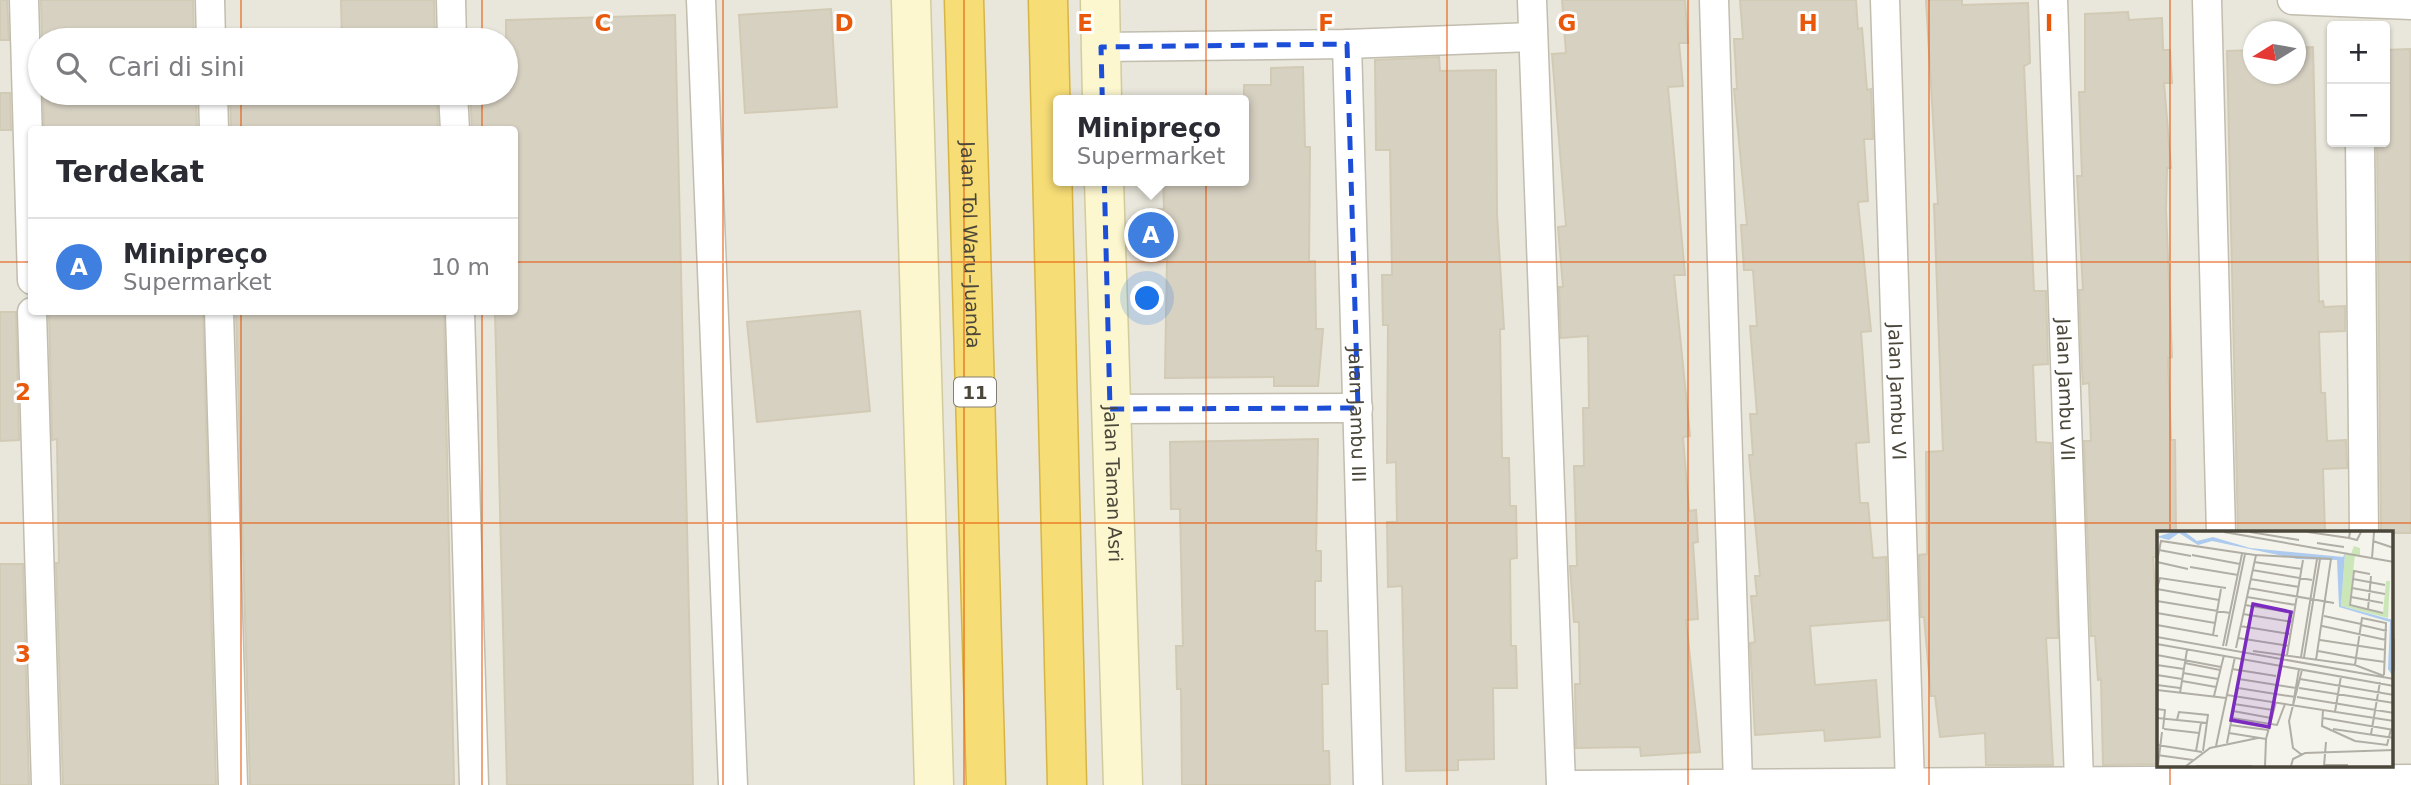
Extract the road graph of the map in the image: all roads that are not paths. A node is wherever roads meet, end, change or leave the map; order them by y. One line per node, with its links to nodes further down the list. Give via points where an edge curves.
1 (23, 0): 28 (street)
2 (210, 0): 17 (street)
3 (451, 0): 18 (street)
4 (701, 0): 46 (street)
5 (911, 0): 47 (main road)
6 (964, 0): 48 (highway, Jalan Tol Waru–Juanda / 11)
7 (1048, 0): 49 (highway)
8 (1100, 0): 21 (main road)
9 (1532, 0): 19 (street)
10 (1714, 0): 41 (street)
11 (1885, 0): 42 (street, Jalan Jambu VI)
12 (2053, 0): 40 (street, Jalan Jambu VII)
13 (2207, 0): 35 (street)
14 (2292, 0): 16 (street)
15 (2411, 5): 16 (street)
16 (2359, 10)
17 (211, 28)
18 (452, 28)
19 (1533, 37): 20 (street); 52 (street)
20 (1347, 44): 21 (street); 33 (street, Jalan Jambu III)
21 (1101, 47): 22 (main road)
22 (1102, 95)
23 (213, 105): 25 (street)
24 (453, 105): 26 (street)
25 (214, 126)
26 (454, 126)
27 (2360, 147): 36 (street)
28 (28, 156)
29 (1104, 186): 34 (main road, Jalan Taman Asri)
30 (32, 315): 43 (street)
31 (219, 315): 44 (street)
32 (460, 315): 45 (street)
33 (1358, 408): 34 (street); 51 (street, Jalan Jambu III)
34 (1110, 409): 50 (main road, Jalan Taman Asri)
35 (2221, 531)
36 (2364, 531)
37 (2227, 773): 38 (street); 40 (street)
38 (2367, 773): 39 (street)
39 (2411, 779)
40 (2079, 782): 42 (street)
41 (1738, 784): 42 (street); 53 (street)
42 (1910, 784)
43 (46, 785)
44 (233, 785)
45 (474, 785)
46 (733, 785)
47 (934, 785)
48 (986, 785)
49 (1067, 785)
50 (1123, 785)
51 (1368, 785)
52 (1561, 785)
53 (1571, 785)

